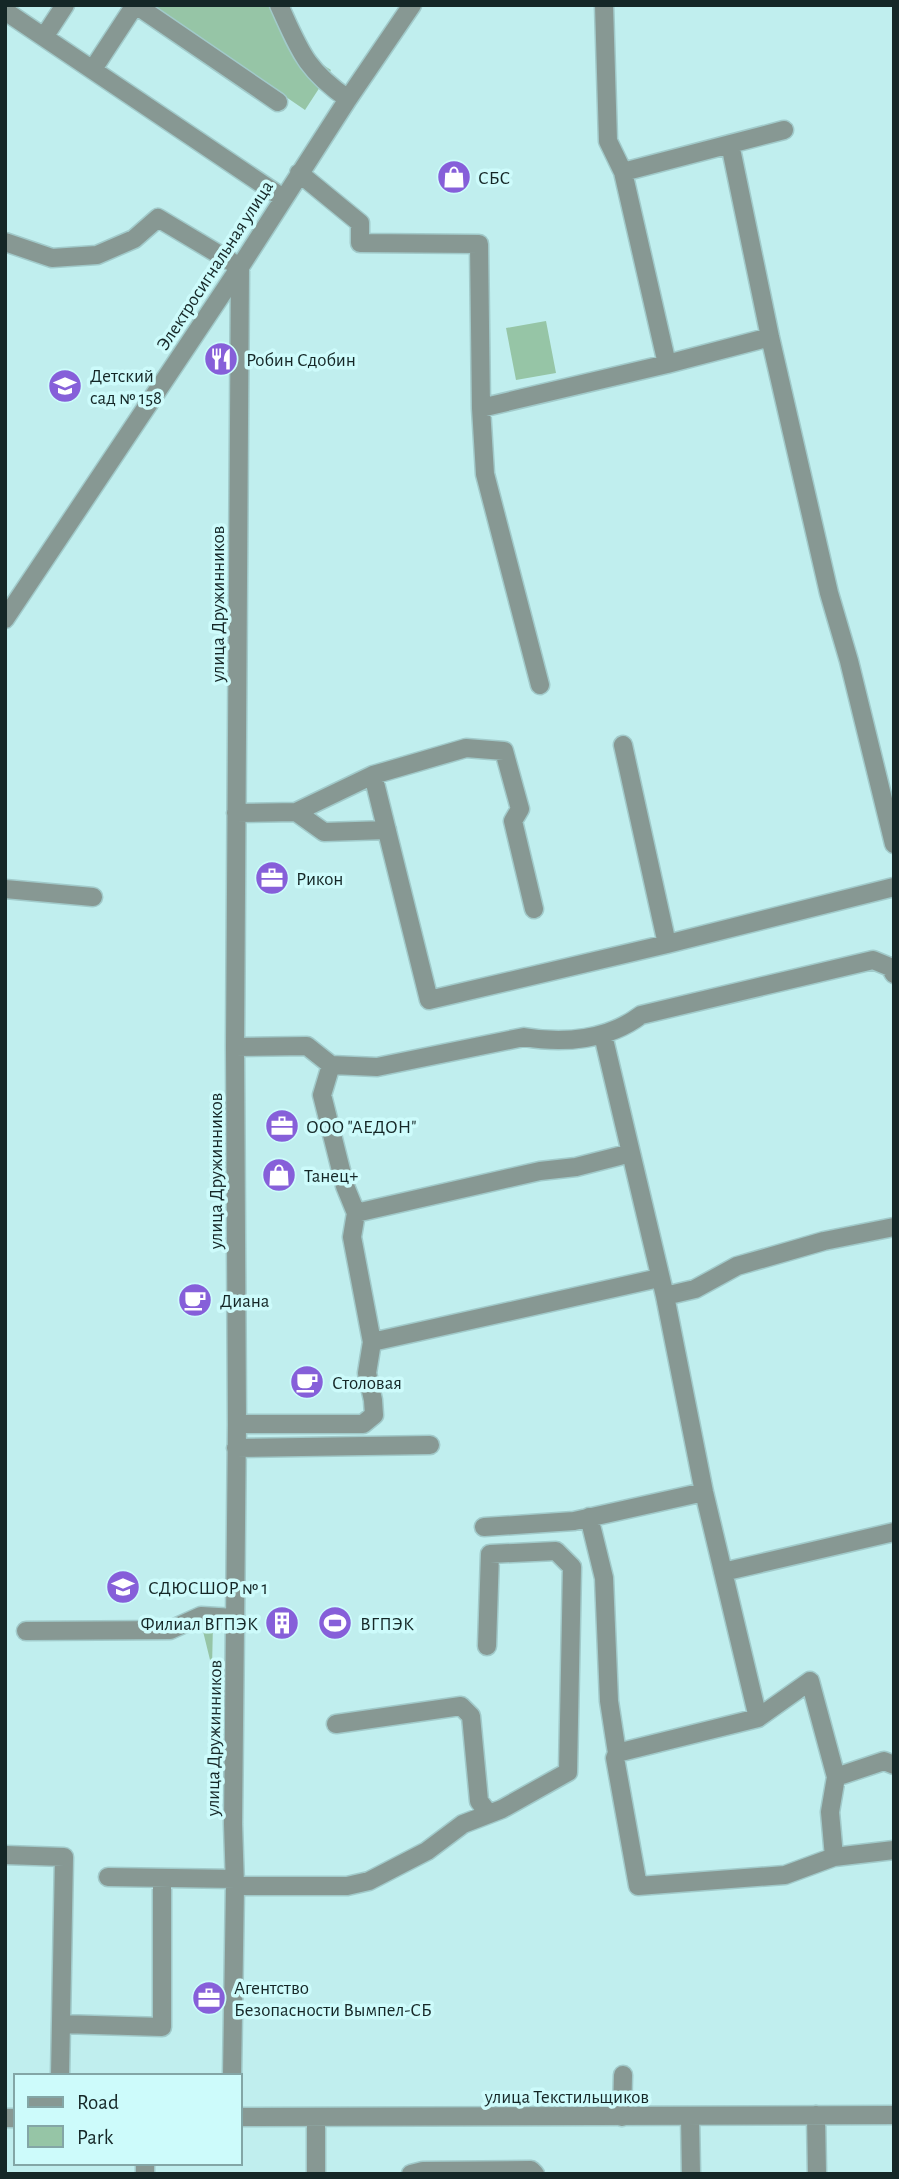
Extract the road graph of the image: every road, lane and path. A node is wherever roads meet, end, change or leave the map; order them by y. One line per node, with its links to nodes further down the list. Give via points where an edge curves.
1 (65, 5): 7 (street)
2 (136, 5): 8 (street); 10 (street)
3 (279, 5): 9 (street, via 304,60 323,82)
4 (412, 5): 9 (street, Электросигнальная улица)
5 (604, 5): 13 (street, via 608,141)
6 (5, 11): 7 (street)
7 (44, 37): 8 (street)
8 (93, 69): 15 (street)
9 (348, 99): 14 (street, Электросигнальная улица)
10 (278, 102)
11 (784, 130): 12 (street)
12 (730, 144): 13 (street); 18 (street)
13 (623, 172): 19 (street)
14 (299, 173): 15 (street, Электросигнальная улица); 20 (street, via 359,223 360,243 479,244)
15 (282, 198): 17 (street, Электросигнальная улица)
16 (5, 242): 17 (street, via 52,258 97,255 134,239 158,218)
17 (240, 267): 21 (street, Электросигнальная улица); 26 (street, улица Дружинников)
18 (770, 337): 19 (street); 28 (street, via 829,593)
19 (667, 365): 20 (street)
20 (481, 408): 22 (street, via 485,474)
21 (5, 619)
22 (540, 685)
23 (623, 745): 33 (street)
24 (373, 775): 25 (street); 27 (street); 32 (street, via 466,748 504,751 520,809 513,821)
25 (296, 812): 26 (street); 27 (street, via 324,832)
26 (236, 813): 36 (street, улица Дружинников)
27 (387, 830): 33 (street, via 429,1000)
28 (894, 844)
29 (894, 887): 33 (street)
30 (5, 889): 31 (street)
31 (93, 897)
32 (534, 909)
33 (667, 944)
34 (894, 974): 35 (street, via 890,967 873,960 641,1015)
35 (603, 1035): 37 (street, via 548,1041 524,1037 377,1068); 38 (street)
36 (235, 1047): 37 (street, via 307,1046); 44 (street, улица Дружинников)
37 (331, 1065): 39 (street, via 322,1095)
38 (631, 1153): 39 (street); 41 (street)
39 (356, 1213): 43 (street, via 352,1237)
40 (894, 1227): 42 (street, via 737,1266 695,1289)
41 (659, 1278): 42 (street); 43 (street)
42 (665, 1296): 47 (street)
43 (372, 1342): 44 (street, via 367,1373 374,1415 363,1424)
44 (237, 1423): 46 (street, улица Дружинников)
45 (430, 1445): 46 (street)
46 (236, 1448): 52 (street, улица Дружинников)
47 (704, 1492): 48 (street); 51 (street)
48 (589, 1517): 49 (street); 57 (street, via 604,1578 609,1701)
49 (484, 1527)
50 (894, 1532): 51 (street)
51 (723, 1572): 55 (street)
52 (235, 1618): 53 (street, via 201,1616 170,1630); 66 (street, улица Дружинников)
53 (26, 1631)
54 (487, 1646): 60 (street, via 490,1554 556,1551 572,1567 568,1772 502,1809)
55 (758, 1718): 57 (street); 59 (street, via 810,1681)
56 (336, 1724): 60 (street, via 461,1706 471,1716 479,1801)
57 (617, 1753): 63 (street, via 638,1886 785,1875)
58 (890, 1761): 59 (street)
59 (836, 1777): 63 (street, via 830,1812)
60 (488, 1812): 66 (street, via 369,1881 347,1886)
61 (894, 1850): 63 (street)
62 (5, 1855): 67 (street, via 64,1857)
63 (834, 1857)
64 (108, 1877): 65 (street)
65 (162, 1879): 66 (street); 67 (street, via 162,2027)
66 (235, 1883): 69 (street, улица Дружинников)
67 (56, 2017): 68 (street)
68 (60, 2074)
69 (232, 2074)
70 (623, 2075): 74 (street)
71 (816, 2115): 72 (street, улица Текстильщиков); 73 (street, улица Текстильщиков); 81 (street)
72 (894, 2115)
73 (690, 2116): 74 (street, улица Текстильщиков); 80 (street)
74 (622, 2117): 76 (street, улица Текстильщиков)
75 (242, 2118): 76 (street, улица Текстильщиков)
76 (316, 2119): 77 (street)
77 (316, 2174)
78 (411, 2174): 79 (street, via 531,2170)
79 (535, 2174)
80 (691, 2174)
81 (817, 2174)

